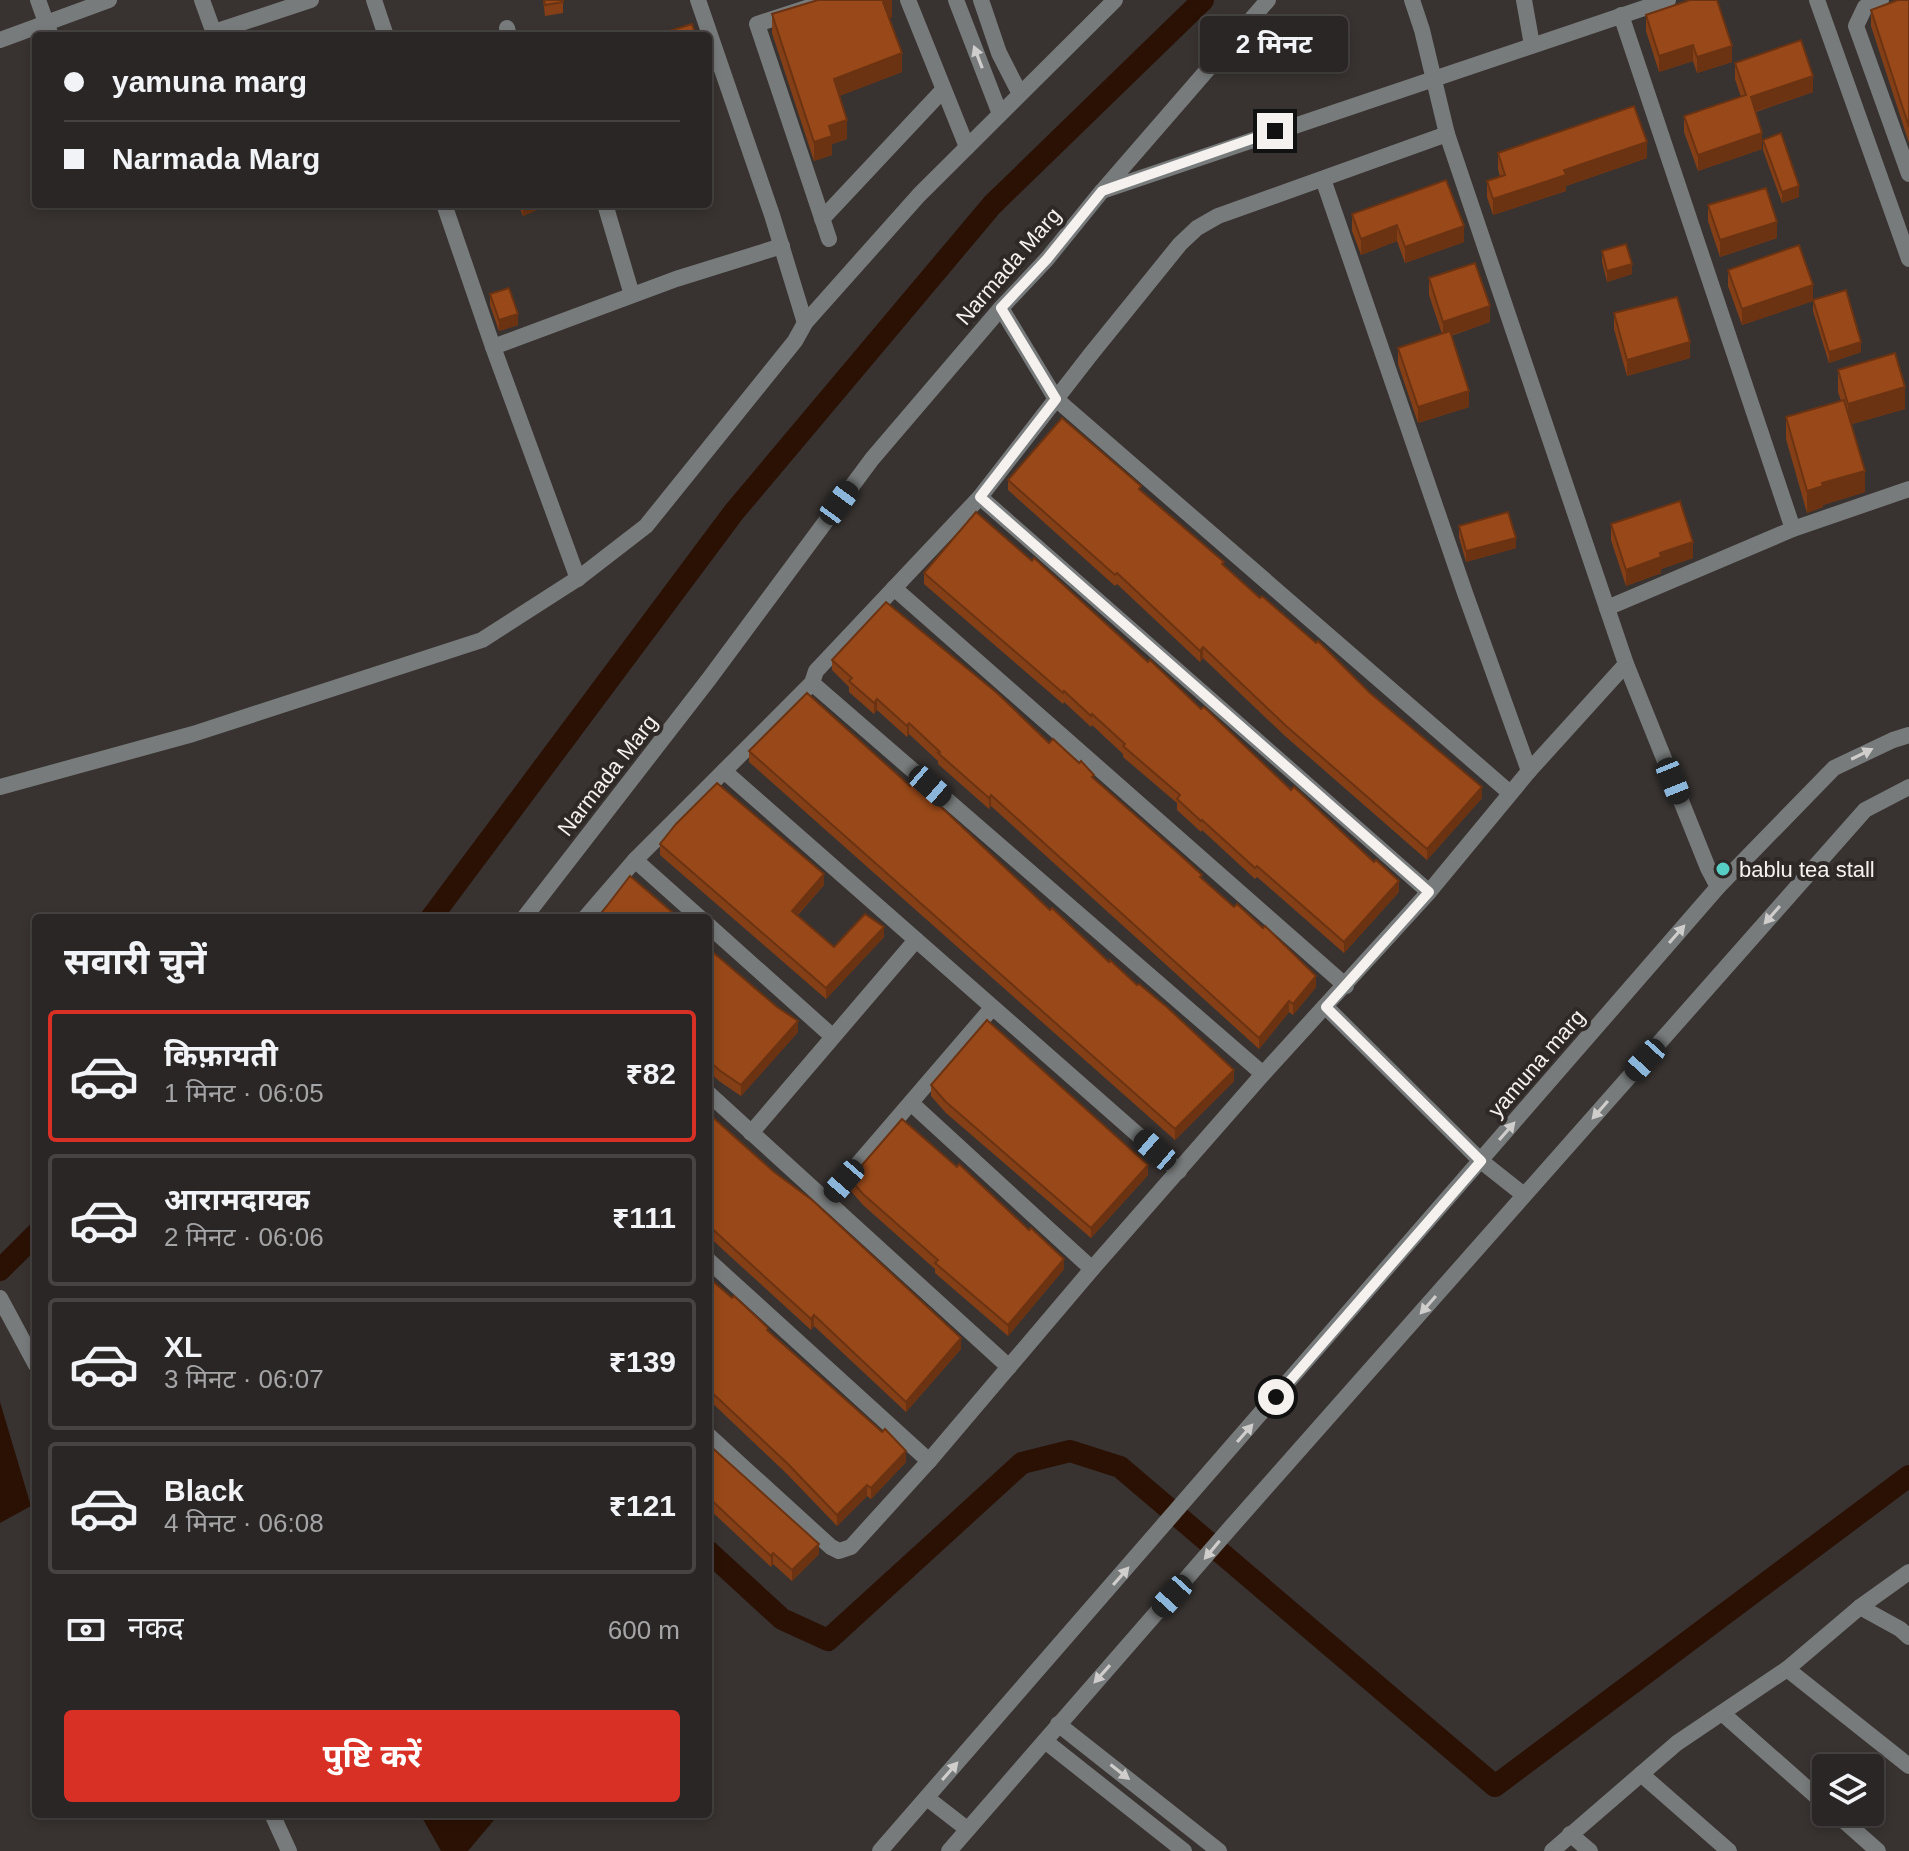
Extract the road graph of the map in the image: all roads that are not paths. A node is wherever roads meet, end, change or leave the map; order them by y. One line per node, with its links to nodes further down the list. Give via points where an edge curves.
1 (38, 0): 19 (street)
2 (109, 0): 19 (street)
3 (202, 0): 20 (street)
4 (311, 0): 21 (street)
5 (374, 0): 22 (street)
6 (698, 0): 23 (street)
7 (831, 0): 39 (street, via 757,24)
8 (908, 0): 29 (street)
9 (956, 0): 31 (street, one-way to 9)
10 (981, 0): 30 (street)
11 (1115, 0): 30 (street)
12 (1268, 0): 36 (street, Narmada Marg)
13 (1412, 0): 28 (street)
14 (1524, 0): 27 (street)
15 (1668, 0): 18 (street)
16 (1817, 0): 42 (street)
17 (1881, 0): 34 (street, via 1865,7 1856,26)
18 (1629, 9): 27 (street); 50 (street)
19 (48, 30)
20 (214, 32)
21 (221, 32)
22 (385, 32)
23 (709, 32)
24 (32, 33): 25 (street)
25 (0, 40)
26 (712, 41): 41 (street)
27 (1532, 45): 28 (street)
28 (1433, 80): 32 (street); 36 (street)
29 (943, 90): 33 (street); 39 (street)
30 (1020, 94): 31 (street)
31 (1000, 114): 33 (street)
32 (1447, 134): 35 (street); 53 (street)
33 (967, 147): 45 (street)
34 (1909, 174)
35 (1323, 179): 47 (street, via 1197,228); 58 (street)
36 (1102, 191): 44 (street, Narmada Marg)
37 (445, 208): 46 (street)
38 (606, 208): 43 (street)
39 (822, 219): 40 (street)
40 (829, 239)
41 (782, 246): 43 (street); 45 (street)
42 (1909, 259)
43 (632, 295): 46 (street)
44 (1001, 308): 47 (street); 65 (street, Narmada Marg, via 872,459)
45 (805, 323): 51 (street, via 646,526)
46 (493, 347): 51 (street)
47 (1056, 399): 49 (street); 61 (street)
48 (1909, 489): 50 (street)
49 (980, 497): 52 (street); 64 (street)
50 (1793, 529): 53 (street)
51 (578, 579): 59 (street, via 482,640 193,734)
52 (894, 588): 55 (street, via 816,671); 70 (street)
53 (1607, 608): 54 (street)
54 (1626, 664): 58 (street); 63 (street)
55 (812, 683): 57 (street); 74 (street)
56 (1909, 735): 63 (street, yamuna marg, one-way to 56, via 1834,768)
57 (724, 771): 62 (street); 69 (street)
58 (1529, 771): 61 (street)
59 (0, 787)
60 (1909, 787): 80 (street, one-way to 80, via 1865,810)
61 (1510, 793): 64 (street)
62 (635, 860): 66 (street); 67 (street)
63 (1718, 887): 78 (street, yamuna marg, one-way to 63)
64 (1429, 892): 70 (street)
65 (527, 914)
66 (588, 914)
67 (696, 914)
68 (712, 929): 73 (street)
69 (916, 940): 72 (street); 73 (street)
70 (1346, 986): 71 (street)
71 (1326, 1007): 74 (street); 78 (street)
72 (992, 1008): 76 (street); 79 (street)
73 (832, 1036): 77 (street)
74 (1263, 1074): 79 (street)
75 (712, 1097): 77 (street)
76 (911, 1103): 81 (street); 83 (street)
77 (751, 1133): 81 (street)
78 (1481, 1161): 80 (street); 99 (street, yamuna marg, one-way to 78)
79 (1179, 1171): 83 (street)
80 (1524, 1195): 94 (street, one-way to 94)
81 (827, 1200): 86 (street)
82 (712, 1264): 88 (street)
83 (1092, 1269): 86 (street)
84 (3, 1303): 85 (street)
85 (32, 1357)
86 (1009, 1367): 88 (street)
87 (712, 1439): 88 (street, via 839,1551 851,1547)
88 (929, 1461)
89 (1909, 1572): 90 (street)
90 (1860, 1607): 91 (street); 92 (street)
91 (1909, 1637)
92 (1787, 1669): 93 (street); 96 (street)
93 (1722, 1713): 97 (street); 98 (street)
94 (1058, 1724): 95 (street); 108 (street, one-way to 108)
95 (1045, 1741): 102 (street); 107 (street)
96 (1909, 1766)
97 (1641, 1774): 103 (street); 111 (street)
98 (1812, 1793)
99 (927, 1798): 102 (street); 105 (street, yamuna marg)
100 (274, 1818): 104 (street)
101 (1850, 1826): 112 (street)
102 (967, 1829): 106 (street)
103 (1570, 1834): 109 (street); 110 (street)
104 (289, 1851)
105 (880, 1851)
106 (949, 1851)
107 (1184, 1851)
108 (1219, 1851)
109 (1552, 1851)
110 (1590, 1851)
111 (1729, 1851)
112 (1878, 1851)

